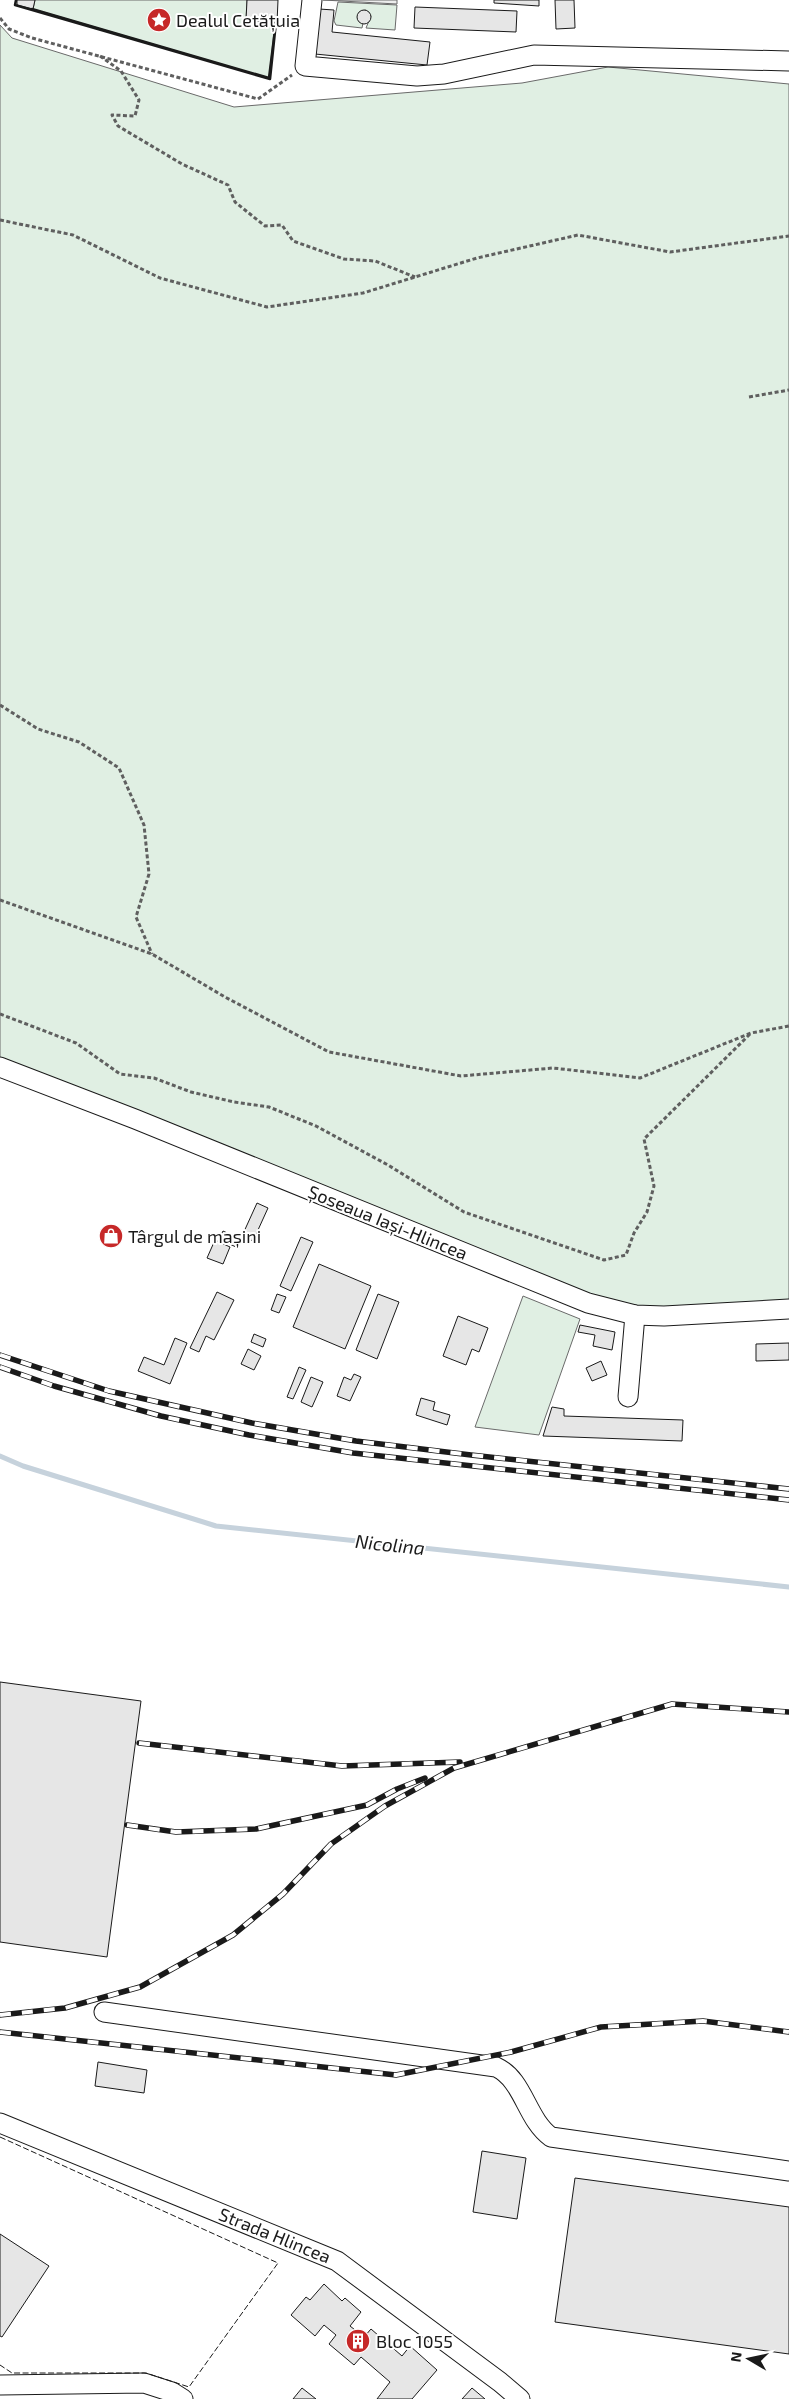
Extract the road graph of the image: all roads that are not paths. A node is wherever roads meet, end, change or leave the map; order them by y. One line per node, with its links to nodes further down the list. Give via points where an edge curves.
1 (312, 0): 2 (street, via 305,66 417,76 444,74 534,54)
2 (789, 61)
3 (0, 1067): 5 (street, Șoseaua Iași-Hlincea, via 588,1303)
4 (789, 1309): 5 (street, Șoseaua Iași-Hlincea)
5 (635, 1315): 6 (street)
6 (628, 1397)
7 (104, 2012): 9 (street, via 496,2067 508,2073 542,2130 551,2137)
8 (0, 2123): 14 (street, Strada Hlincea, via 337,2261)
9 (789, 2171)
10 (3, 2382): 11 (street)
11 (108, 2383): 12 (street); 13 (street, via 144,2383)
12 (97, 2399)
13 (183, 2399)
14 (520, 2399)

